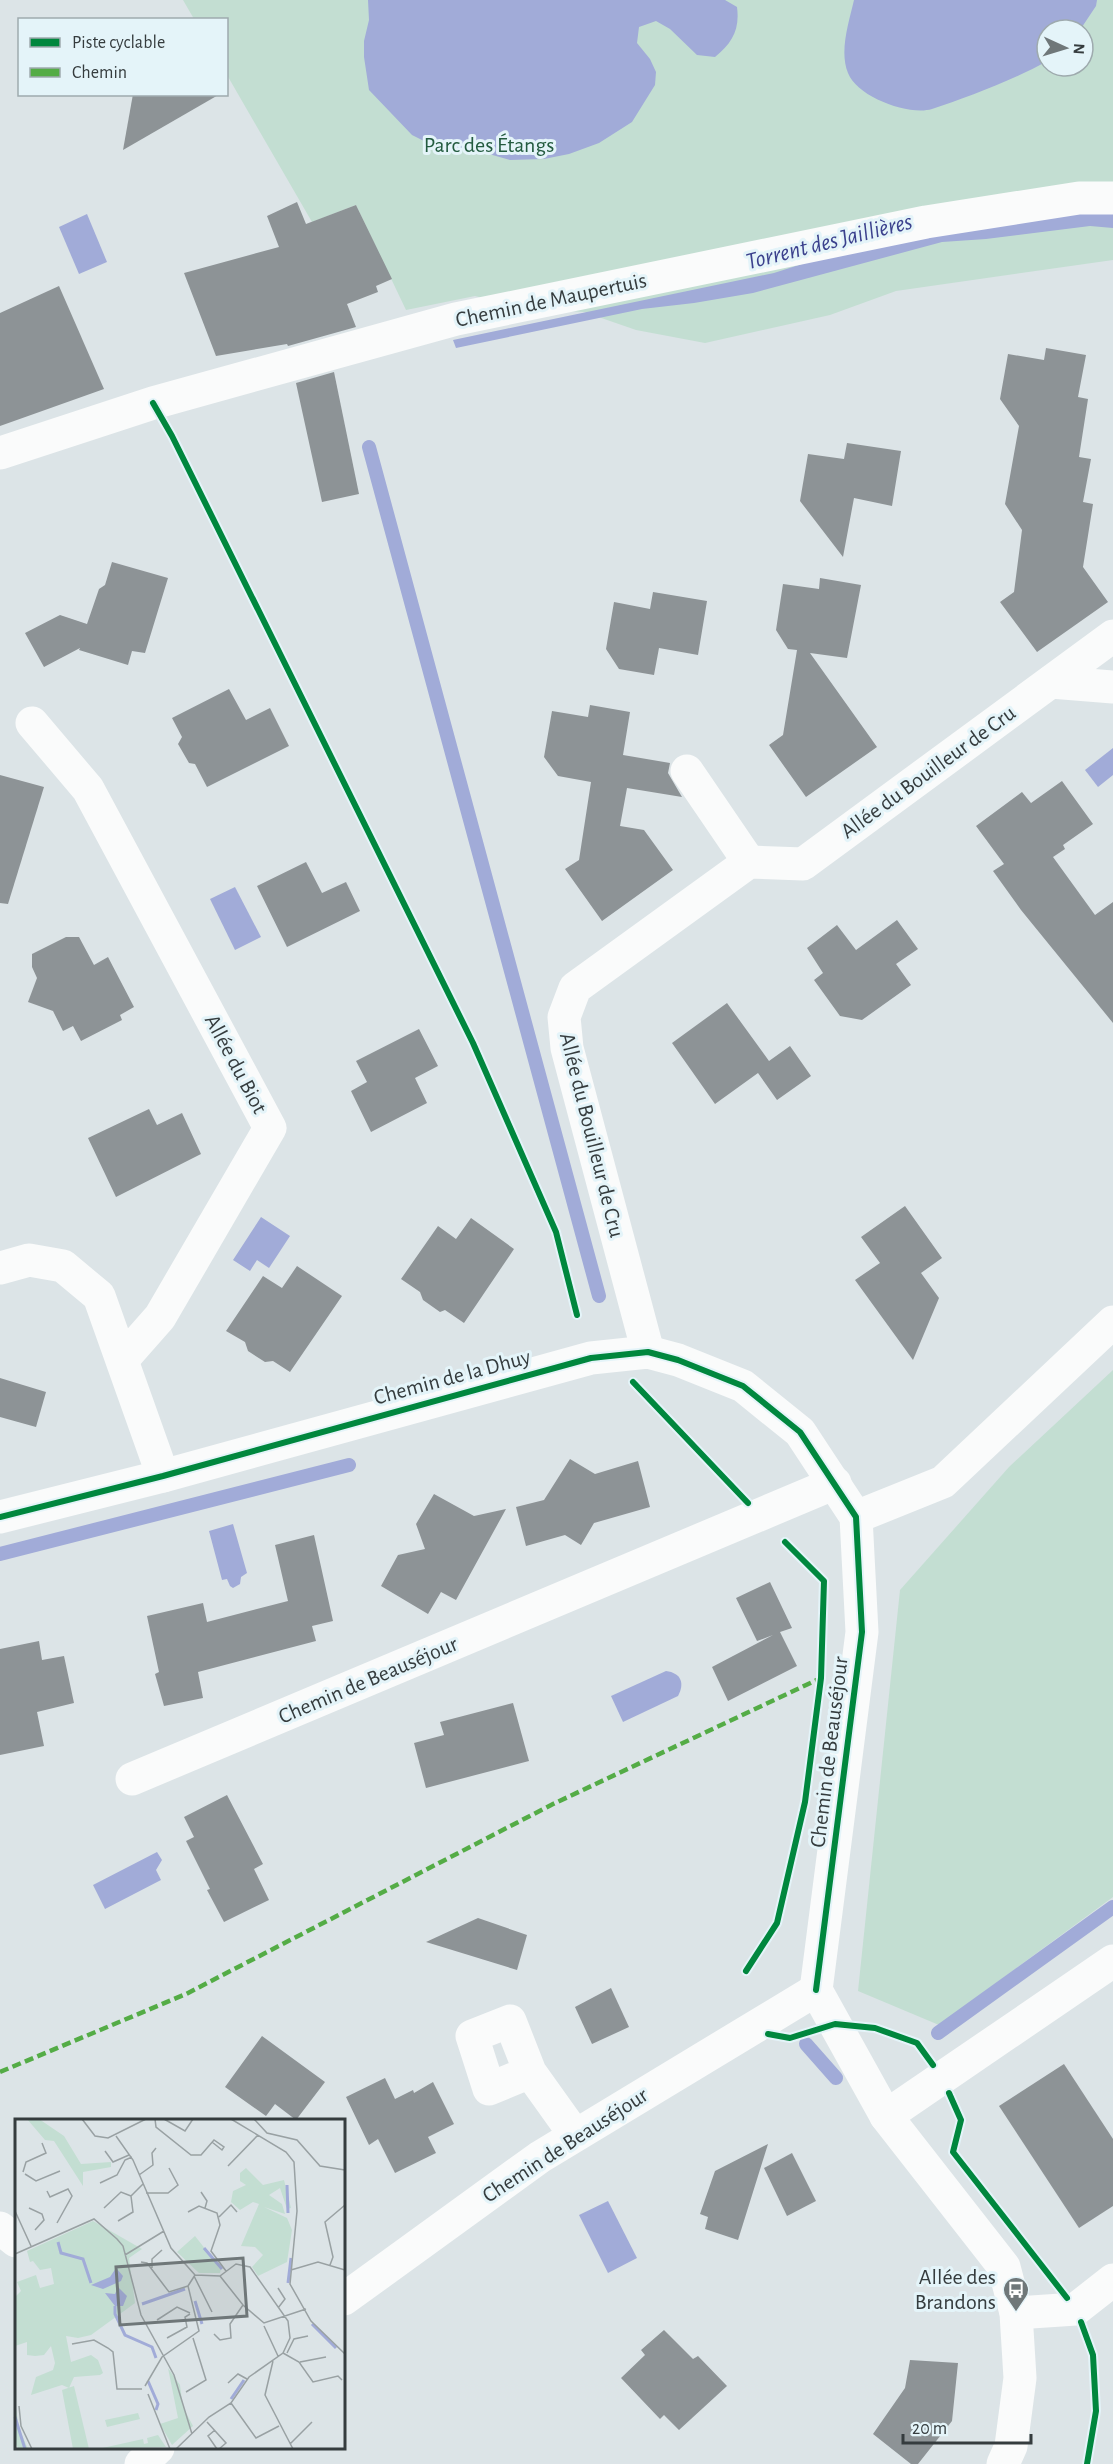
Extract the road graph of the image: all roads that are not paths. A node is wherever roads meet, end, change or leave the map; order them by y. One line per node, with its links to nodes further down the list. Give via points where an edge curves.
1 (1113, 198): 2 (street, Chemin de Maupertuis, via 1079,198 926,222 456,319 153,403)
2 (0, 453)
3 (1113, 636): 4 (street, Allée du Bouilleur de Cru)
4 (1051, 682): 5 (street); 8 (street, Allée du Bouilleur de Cru, via 802,864)
5 (1113, 687)
6 (32, 723): 12 (street, Allée du Biot, via 88,789 270,1128 160,1317)
7 (687, 771): 8 (street)
8 (749, 862): 11 (street, Allée du Bouilleur de Cru, via 575,988 564,1017 567,1048)
9 (0, 1268): 12 (street, via 29,1260 63,1266 99,1296)
10 (1113, 1322): 16 (street, via 943,1482)
11 (648, 1353): 13 (street, Chemin de la Dhuy, via 591,1358); 14 (street, Chemin de la Dhuy, via 678,1360 743,1386 800,1432)
12 (123, 1359): 13 (street)
13 (163, 1476): 15 (street, Chemin de la Dhuy)
14 (835, 1483): 16 (street, Chemin de la Dhuy); 17 (street, Chemin de Beauséjour)
15 (0, 1517)
16 (856, 1517): 19 (street, Chemin de Beauséjour, via 862,1632)
17 (132, 1779)
18 (1113, 1960): 21 (street)
19 (816, 1990): 21 (street); 22 (street, Chemin de Beauséjour)
20 (530, 2072): 22 (street)
21 (886, 2116): 27 (street, via 1004,2266)
22 (575, 2135): 26 (street, Chemin de Beauséjour)
23 (0, 2228): 24 (street)
24 (15, 2240)
25 (1113, 2280): 27 (street, via 1076,2309)
26 (345, 2298)
27 (1017, 2313): 30 (street, via 1020,2378 1011,2445)
28 (157, 2449): 29 (street)
29 (141, 2464)
30 (1003, 2464)

